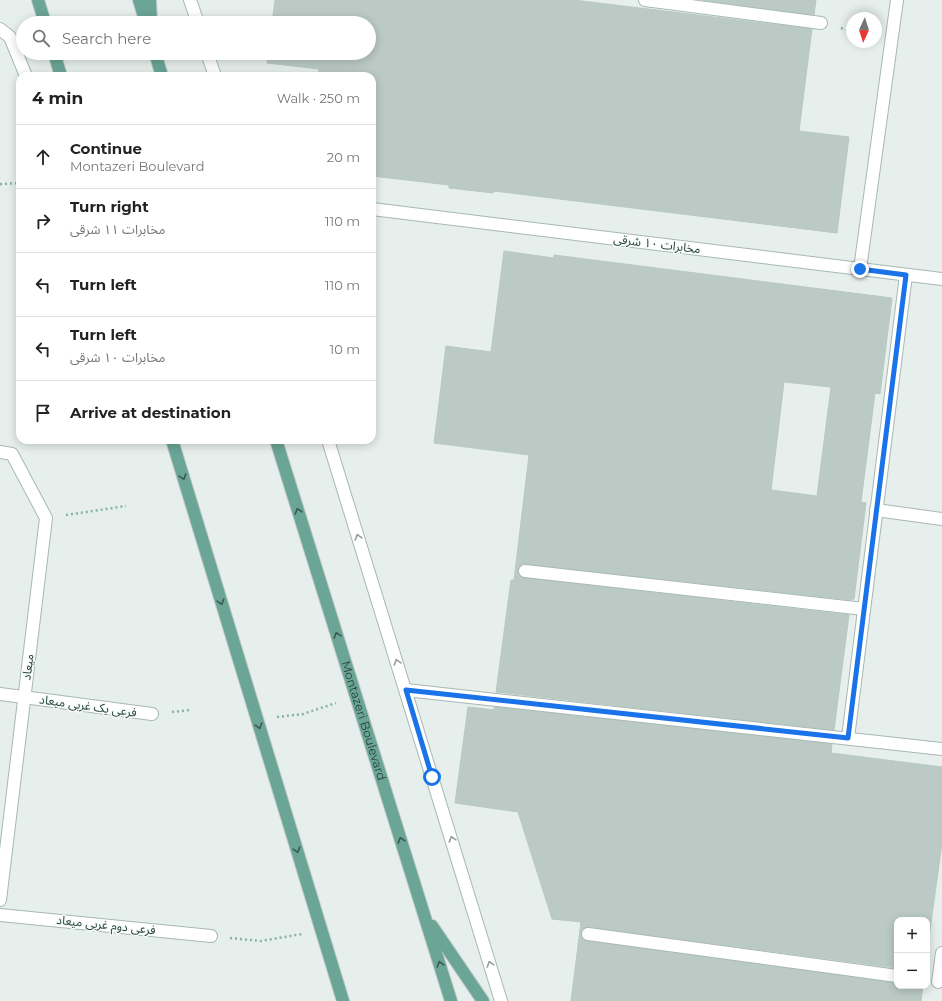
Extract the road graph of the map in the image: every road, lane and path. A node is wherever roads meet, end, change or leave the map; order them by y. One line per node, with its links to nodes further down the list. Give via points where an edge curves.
1 (38, 0): 7 (main road)
2 (139, 0): 8 (main road)
3 (150, 0): 9 (main road)
4 (190, 0): 10 (street)
5 (645, 0): 11 (street)
6 (897, 0): 25 (street)
7 (43, 16)
8 (144, 16)
9 (151, 16)
10 (196, 16)
11 (821, 23)
12 (0, 29): 13 (street, via 10,37)
13 (16, 52)
14 (19, 60): 18 (street)
15 (56, 60): 19 (main road)
16 (157, 60): 20 (main road)
17 (209, 60): 21 (street)
18 (24, 72)
19 (59, 72)
20 (161, 72)
21 (214, 72)
22 (16, 183): 23 (path)
23 (0, 184)
24 (376, 208): 25 (street, مخابرات ۱۰ شرقی)
25 (860, 269): 26 (street, مخابرات ۱۰ شرقی)
26 (906, 275): 27 (street, مخابرات ۱۰ شرقی); 33 (street)
27 (942, 279)
28 (173, 444): 49 (main road, one-way to 49)
29 (277, 444): 40 (main road, Montazeri Boulevard, one-way to 29)
30 (329, 444): 38 (street, one-way to 30)
31 (0, 452): 34 (street, via 12,454)
32 (126, 506): 34 (path)
33 (876, 510): 35 (street); 37 (street)
34 (46, 518): 41 (street, میعاد)
35 (942, 519)
36 (525, 571): 37 (street)
37 (864, 609): 44 (street)
38 (406, 690): 44 (street); 58 (street, one-way to 38)
39 (0, 694): 41 (street, فرعی یک غربی میعاد)
40 (356, 695): 43 (path); 47 (main road, Montazeri Boulevard, one-way to 40)
41 (24, 697): 42 (street, فرعی یک غربی میعاد); 46 (street, میعاد)
42 (152, 714)
43 (303, 714)
44 (848, 738): 45 (street)
45 (942, 749)
46 (0, 900)
47 (424, 914): 56 (main road, Montazeri Boulevard, one-way to 47); 57 (main road)
48 (0, 915): 51 (street, فرعی دوم غربی میعاد)
49 (322, 931): 51 (path, via 261,941); 55 (main road)
50 (588, 934): 53 (street)
51 (211, 936)
52 (942, 953): 54 (street)
53 (894, 976)
54 (936, 982)
55 (343, 1001)
56 (451, 1001)
57 (483, 1001)
58 (501, 1001)

